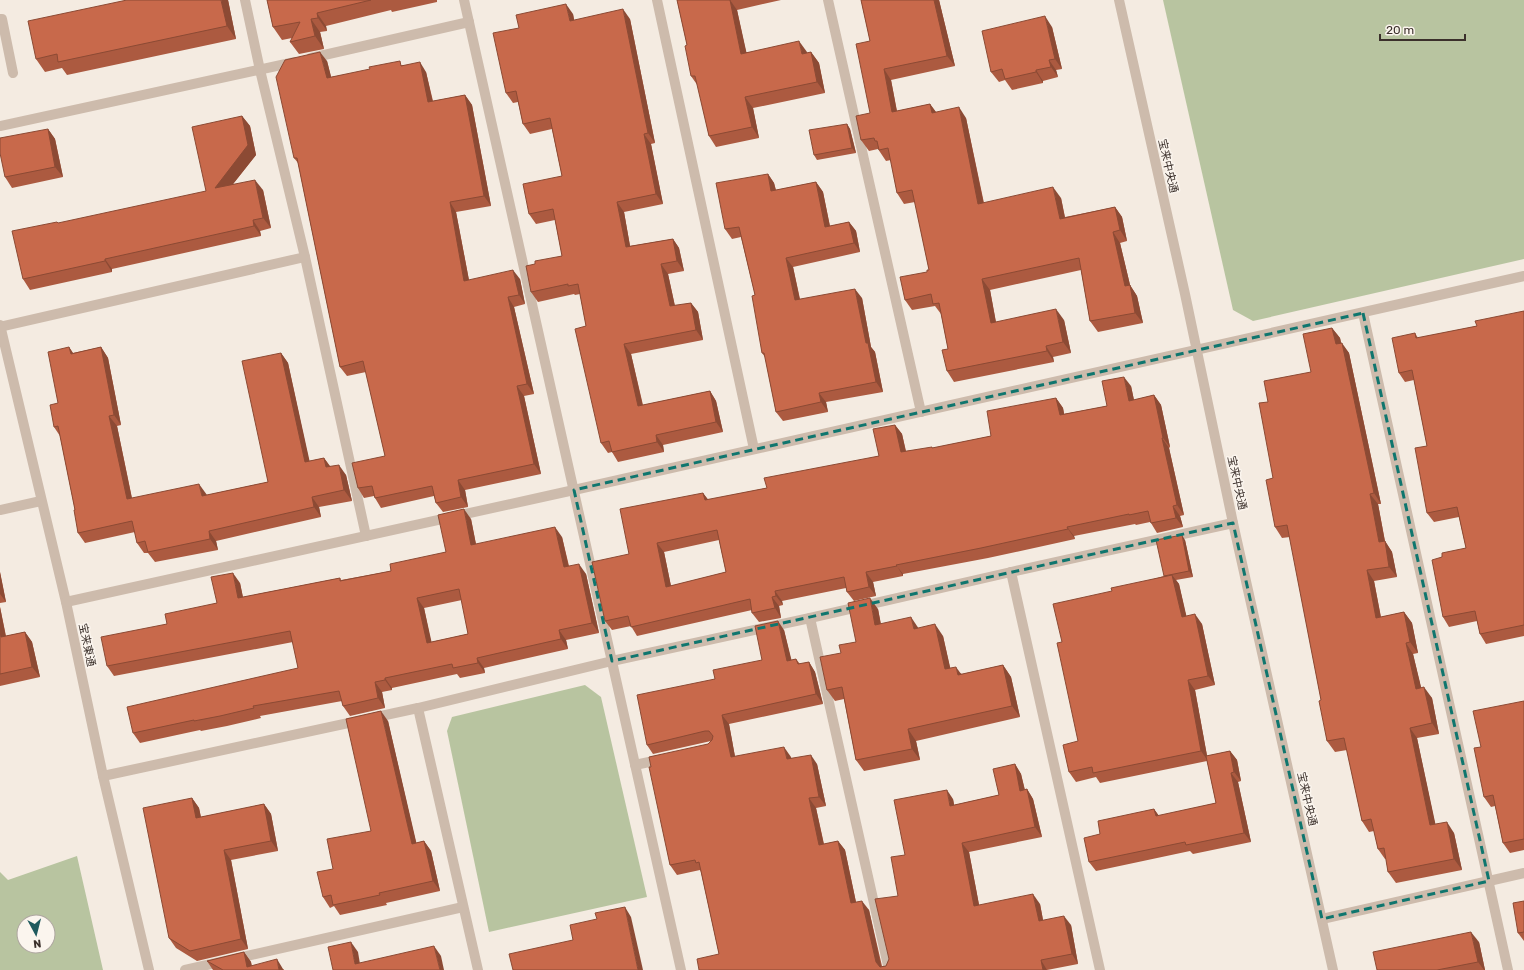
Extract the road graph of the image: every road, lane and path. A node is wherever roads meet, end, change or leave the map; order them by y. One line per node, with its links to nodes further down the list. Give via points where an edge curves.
1 (245, 0): 8 (street)
2 (464, 0): 7 (street)
3 (657, 0): 17 (street)
4 (828, 0): 16 (street)
5 (1119, 0): 15 (street, 宝来中央通)
6 (0, 19): 9 (street)
7 (469, 22): 8 (street); 18 (street)
8 (260, 70): 10 (street); 11 (street)
9 (13, 73)
10 (0, 126)
11 (305, 257): 14 (street); 22 (street)
12 (1524, 276): 13 (street)
13 (1364, 313): 15 (street); 32 (street)
14 (0, 326): 19 (street, 宝来東通)
15 (1197, 349): 16 (street); 21 (street, 宝来中央通)
16 (921, 412): 17 (street)
17 (754, 449): 18 (street)
18 (574, 490): 22 (street); 26 (street)
19 (41, 501): 20 (street); 24 (street, 宝来東通)
20 (0, 510)
21 (1233, 523): 23 (street); 34 (street, 宝来中央通)
22 (366, 536): 24 (street)
23 (1011, 572): 25 (street); 40 (street)
24 (66, 602): 30 (street, 宝来東通)
25 (810, 618): 26 (street); 39 (street)
26 (612, 661): 27 (street); 29 (street)
27 (418, 708): 30 (street); 33 (street)
28 (671, 757): 29 (street)
29 (635, 765): 38 (street)
30 (103, 776): 35 (street, 宝来東通)
31 (1524, 874): 32 (street)
32 (1489, 881): 34 (street); 42 (street)
33 (464, 907): 36 (street); 37 (street)
34 (1322, 919): 41 (street, 宝来中央通)
35 (149, 970)
36 (185, 970)
37 (478, 970)
38 (682, 970)
39 (889, 970)
40 (1100, 970)
41 (1333, 970)
42 (1508, 970)

